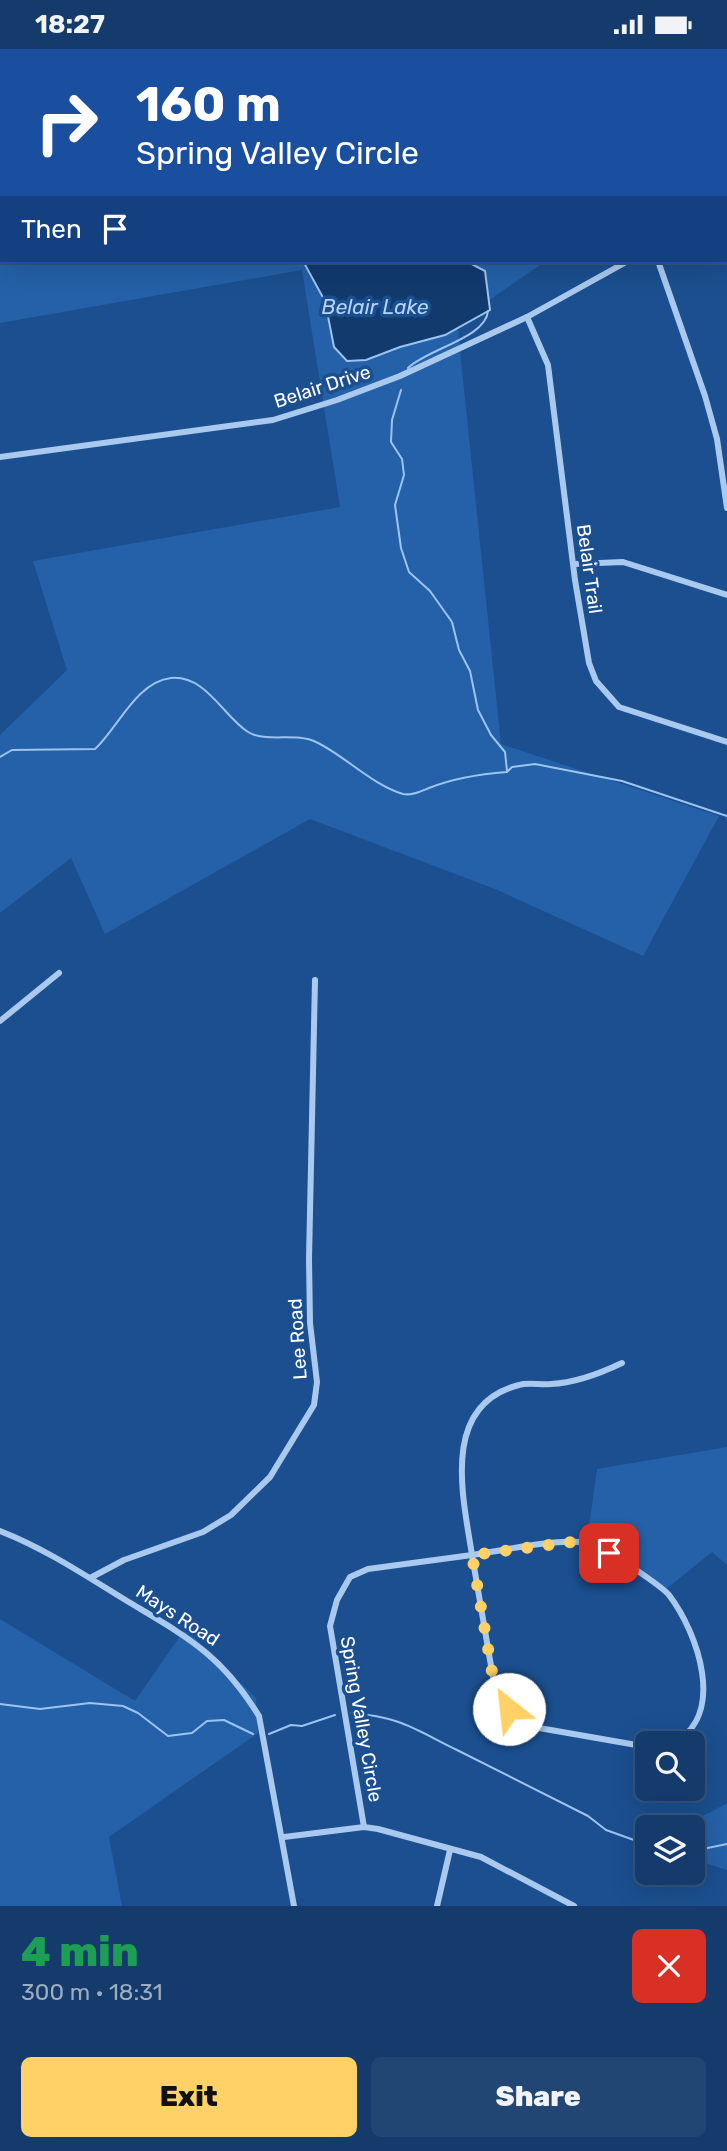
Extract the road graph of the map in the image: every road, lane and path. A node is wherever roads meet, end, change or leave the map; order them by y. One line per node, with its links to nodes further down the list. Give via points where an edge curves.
1 (624, 263): 3 (street, Belair Drive)
2 (659, 263): 5 (street, via 717,439)
3 (527, 317): 4 (street, Belair Drive, via 400,376 273,419); 6 (street, Belair Trail, via 548,365)
4 (0, 457)
5 (727, 508)
6 (575, 564): 7 (street, via 623,562); 8 (street, Belair Trail, via 589,663 603,692 619,707)
7 (727, 595)
8 (727, 742)
9 (59, 973): 11 (street)
10 (315, 980): 15 (street, Lee Road, via 309,1259 317,1382 314,1405 270,1477 231,1515 203,1532 124,1560)
11 (0, 1021)
12 (622, 1363): 14 (street, via 554,1384 520,1384 494,1395 480,1408 463,1443 460,1467)
13 (0, 1531): 15 (street, Mays Road)
14 (472, 1555): 16 (street, Spring Valley Circle, via 580,1541 599,1546 667,1592 693,1632 707,1683 705,1702); 17 (street, via 495,1689 522,1725); 18 (street, Spring Valley Circle, via 368,1569 349,1577 337,1599 330,1626)
15 (92, 1577): 19 (street, Mays Road, via 212,1654 247,1695 259,1716)
16 (692, 1731)
17 (635, 1745)
18 (364, 1827): 19 (street); 20 (street)
19 (284, 1837): 21 (street, Mays Road)
20 (450, 1850): 22 (street); 23 (street, via 481,1857)
21 (294, 1906)
22 (437, 1906)
23 (575, 1906)

